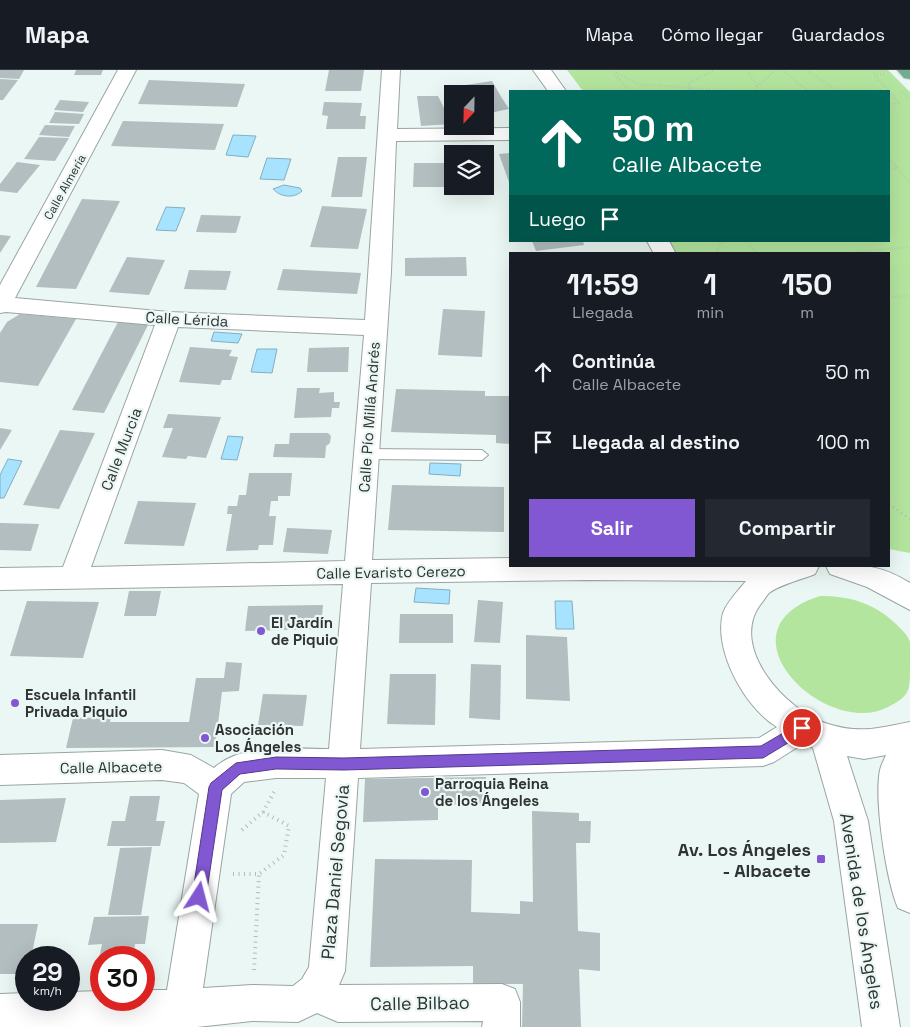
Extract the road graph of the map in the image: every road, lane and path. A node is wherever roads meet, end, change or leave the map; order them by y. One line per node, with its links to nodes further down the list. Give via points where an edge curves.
1 (127, 70): 33 (street, Calle Almería)
2 (391, 70): 24 (street, Calle Pío Millá Andrés)
3 (542, 70): 14 (street)
4 (715, 70): 12 (path, via 688,83)
5 (747, 70): 13 (path)
6 (775, 70): 13 (path)
7 (782, 70): 19 (path)
8 (806, 70): 20 (path)
9 (906, 70): 11 (highway)
10 (612, 71): 12 (path, via 639,84); 15 (path)
11 (910, 74)
12 (689, 87): 16 (path); 17 (path)
13 (758, 87): 18 (path)
14 (555, 90)
15 (629, 90)
16 (691, 90)
17 (718, 90)
18 (754, 90)
19 (807, 90)
20 (836, 90)
21 (890, 104): 22 (path)
22 (900, 104)
23 (509, 134): 24 (street)
24 (386, 135): 35 (street, Calle Pío Millá Andrés)
25 (890, 159): 26 (path)
26 (897, 168): 27 (path); 28 (path)
27 (890, 169)
28 (910, 184)
29 (910, 247): 30 (path)
30 (859, 252)
31 (910, 295): 32 (path)
32 (890, 298)
33 (0, 305): 34 (street, Calle Lérida)
34 (169, 319): 35 (street, Calle Lérida); 44 (street, Calle Murcia)
35 (375, 328): 36 (street, Calle Pío Millá Andrés)
36 (366, 454): 37 (lane); 42 (street, Calle Pío Millá Andrés)
37 (482, 455)
38 (890, 505): 39 (path)
39 (910, 519)
40 (844, 567): 45 (street, via 864,572)
41 (794, 568): 42 (street, Calle Evaristo Cerezo); 46 (street, via 759,584 743,603 735,627 737,654 750,682 772,707)
42 (358, 572): 44 (street, Calle Evaristo Cerezo); 49 (street, Calle Pío Millá Andrés)
43 (0, 579): 44 (street, Calle Evaristo Cerezo)
44 (72, 579)
45 (903, 590)
46 (814, 733): 47 (street, via 864,744); 49 (street, via 763,752); 62 (street, Avenida de los Ángeles, via 851,821)
47 (909, 736): 56 (street, via 896,770 897,825)
48 (276, 763): 49 (street, Plaza Daniel Segovia); 51 (street, Plaza Daniel Segovia, via 236,769); 52 (path, via 278,784)
49 (344, 764): 57 (street, Plaza Daniel Segovia, via 327,971)
50 (0, 770): 51 (street, Calle Albacete, via 162,765 190,770)
51 (216, 787): 60 (street)
52 (263, 812): 53 (path); 55 (path, via 289,826 284,855)
53 (237, 834)
54 (232, 864): 55 (path, via 230,874)
55 (259, 874): 58 (path)
56 (910, 896)
57 (315, 992): 58 (street, via 298,1004); 61 (street, Calle Bilbao, via 338,1004 502,1002)
58 (252, 1003): 60 (street)
59 (0, 1012): 60 (street)
60 (180, 1017)
61 (501, 1027)
62 (881, 1027)

